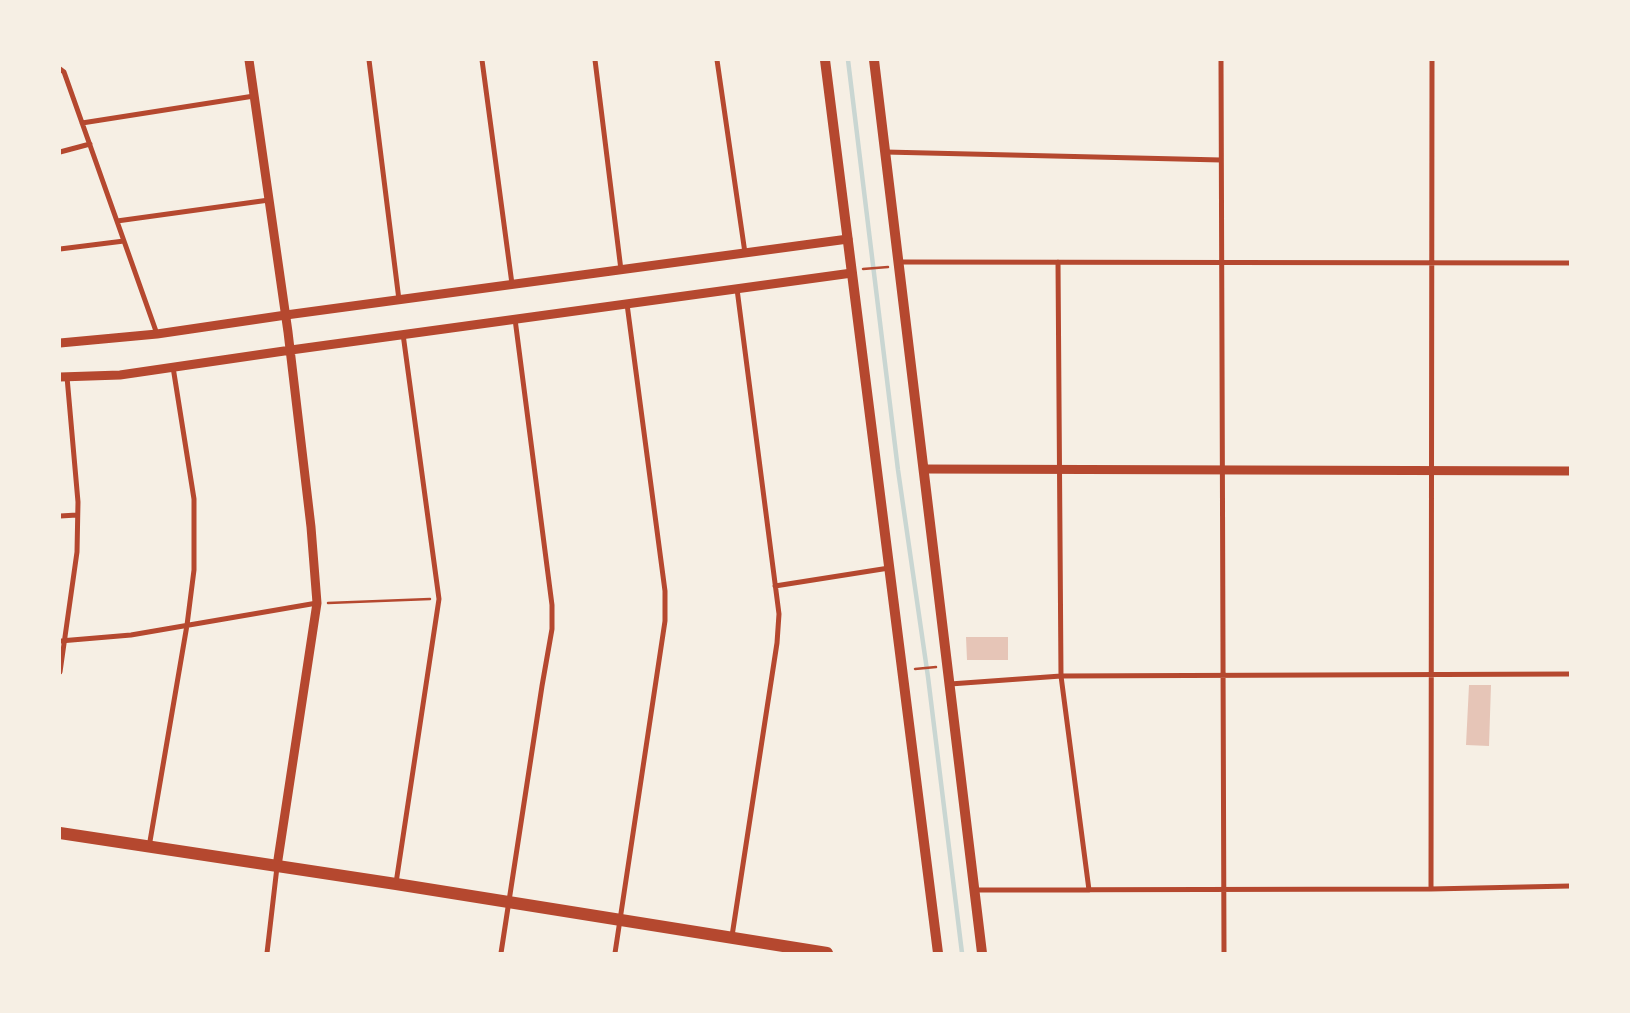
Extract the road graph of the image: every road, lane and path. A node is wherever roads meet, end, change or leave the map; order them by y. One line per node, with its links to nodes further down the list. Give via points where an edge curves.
1 (249, 60): 11 (street)
2 (369, 60): 32 (street)
3 (482, 60): 30 (street)
4 (595, 60): 28 (street)
5 (717, 60): 22 (street)
6 (825, 60): 19 (main road)
7 (874, 60): 15 (main road)
8 (1221, 60): 16 (street)
9 (1432, 60): 25 (street)
10 (60, 69): 12 (street, via 64,72)
11 (254, 96): 12 (street); 17 (street)
12 (82, 123): 13 (street)
13 (90, 144): 14 (street); 18 (street)
14 (60, 152)
15 (885, 152): 16 (street); 27 (main road)
16 (1221, 160): 24 (street)
17 (269, 200): 18 (street); 34 (street)
18 (117, 221): 20 (street)
19 (848, 239): 22 (street); 29 (main road)
20 (124, 241): 21 (street); 36 (street)
21 (60, 249)
22 (745, 253): 28 (street)
23 (1058, 262): 24 (street); 27 (street); 43 (street)
24 (1222, 262): 25 (street); 44 (street)
25 (1432, 262): 26 (street); 45 (street)
26 (1570, 263)
27 (894, 264): 29 (path); 42 (main road)
28 (621, 270): 30 (street)
29 (856, 272): 31 (street); 49 (main road)
30 (512, 284): 32 (street)
31 (737, 289): 33 (street); 50 (street)
32 (399, 300): 34 (street)
33 (627, 304): 35 (street); 73 (street, via 665,591 665,621)
34 (286, 315): 36 (street); 39 (street)
35 (515, 319): 37 (street); 72 (street, via 552,605 552,628)
36 (158, 334): 38 (street)
37 (403, 334): 39 (street); 51 (street)
38 (60, 343)
39 (291, 350): 40 (street); 52 (street, via 312,527)
40 (173, 367): 41 (street, via 120,375); 53 (street, via 194,499 194,570)
41 (63, 377): 47 (street)
42 (924, 469): 43 (street); 62 (main road)
43 (1059, 470): 44 (street); 60 (street)
44 (1222, 470): 45 (street); 61 (street)
45 (1432, 470): 46 (street); 58 (street)
46 (1570, 471)
47 (78, 515): 48 (street); 54 (street, via 77,552)
48 (60, 516)
49 (889, 568): 50 (street); 79 (main road)
50 (776, 586): 74 (street, via 779,614 777,643)
51 (439, 598): 52 (path); 66 (street)
52 (317, 603): 53 (street); 65 (street)
53 (187, 625): 54 (street); 64 (street)
54 (63, 641): 57 (street)
55 (937, 667): 56 (path)
56 (914, 669)
57 (60, 672)
58 (1432, 674): 59 (street); 61 (street); 68 (street)
59 (1570, 674)
60 (1060, 676): 61 (street); 62 (street); 70 (street)
61 (1223, 676): 71 (street)
62 (950, 684): 69 (main road)
63 (60, 833): 64 (main road)
64 (149, 847): 65 (main road)
65 (277, 866): 66 (main road); 75 (street)
66 (396, 884): 72 (main road)
67 (1570, 886): 68 (street)
68 (1431, 889): 71 (street)
69 (974, 890): 70 (street); 80 (main road)
70 (1089, 890): 71 (street)
71 (1224, 890): 81 (street)
72 (508, 903): 73 (main road); 76 (street)
73 (620, 921): 74 (main road); 77 (street)
74 (732, 937): 78 (main road)
75 (267, 953)
76 (501, 953)
77 (615, 953)
78 (827, 953)
79 (938, 953)
80 (982, 953)
81 (1224, 953)

